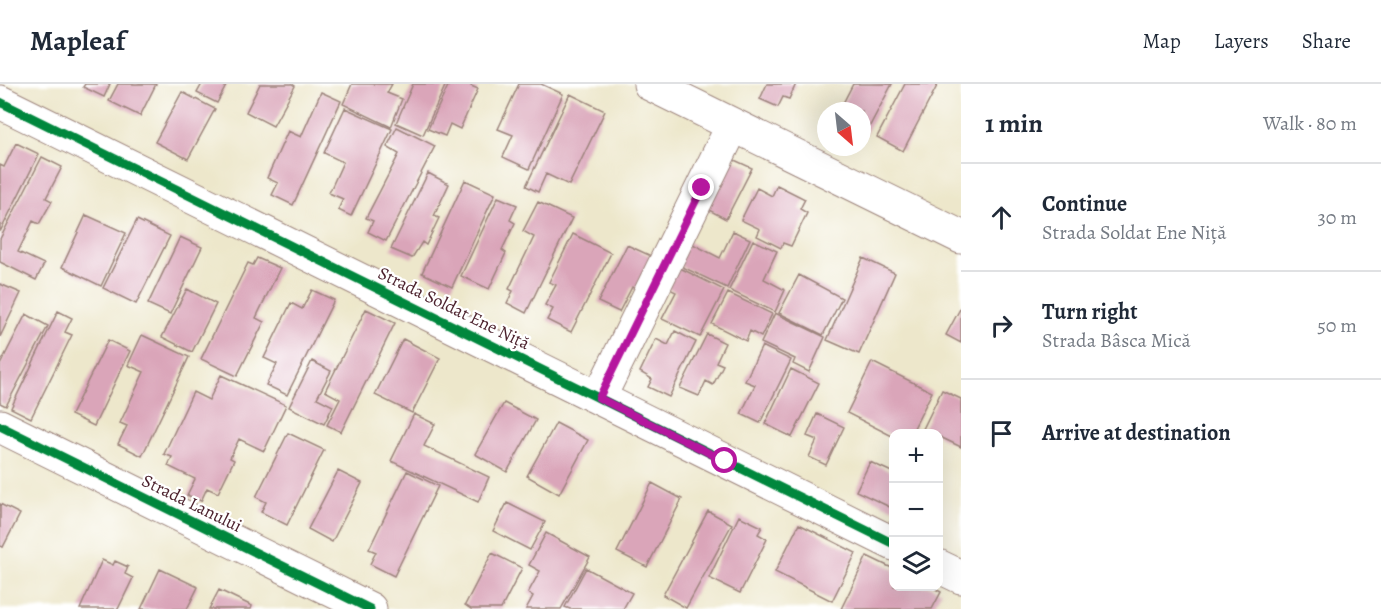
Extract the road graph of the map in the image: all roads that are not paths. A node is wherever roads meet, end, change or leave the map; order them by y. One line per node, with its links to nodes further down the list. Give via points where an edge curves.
1 (650, 84): 3 (street)
2 (0, 102): 5 (street, Strada Soldat Ene Niță)
3 (733, 125): 4 (street); 5 (street)
4 (961, 237)
5 (599, 398): 7 (street, Strada Soldat Ene Niță)
6 (0, 426): 10 (street, Strada Lanului)
7 (889, 542)
8 (943, 568): 9 (street)
9 (961, 577)
10 (369, 609)

